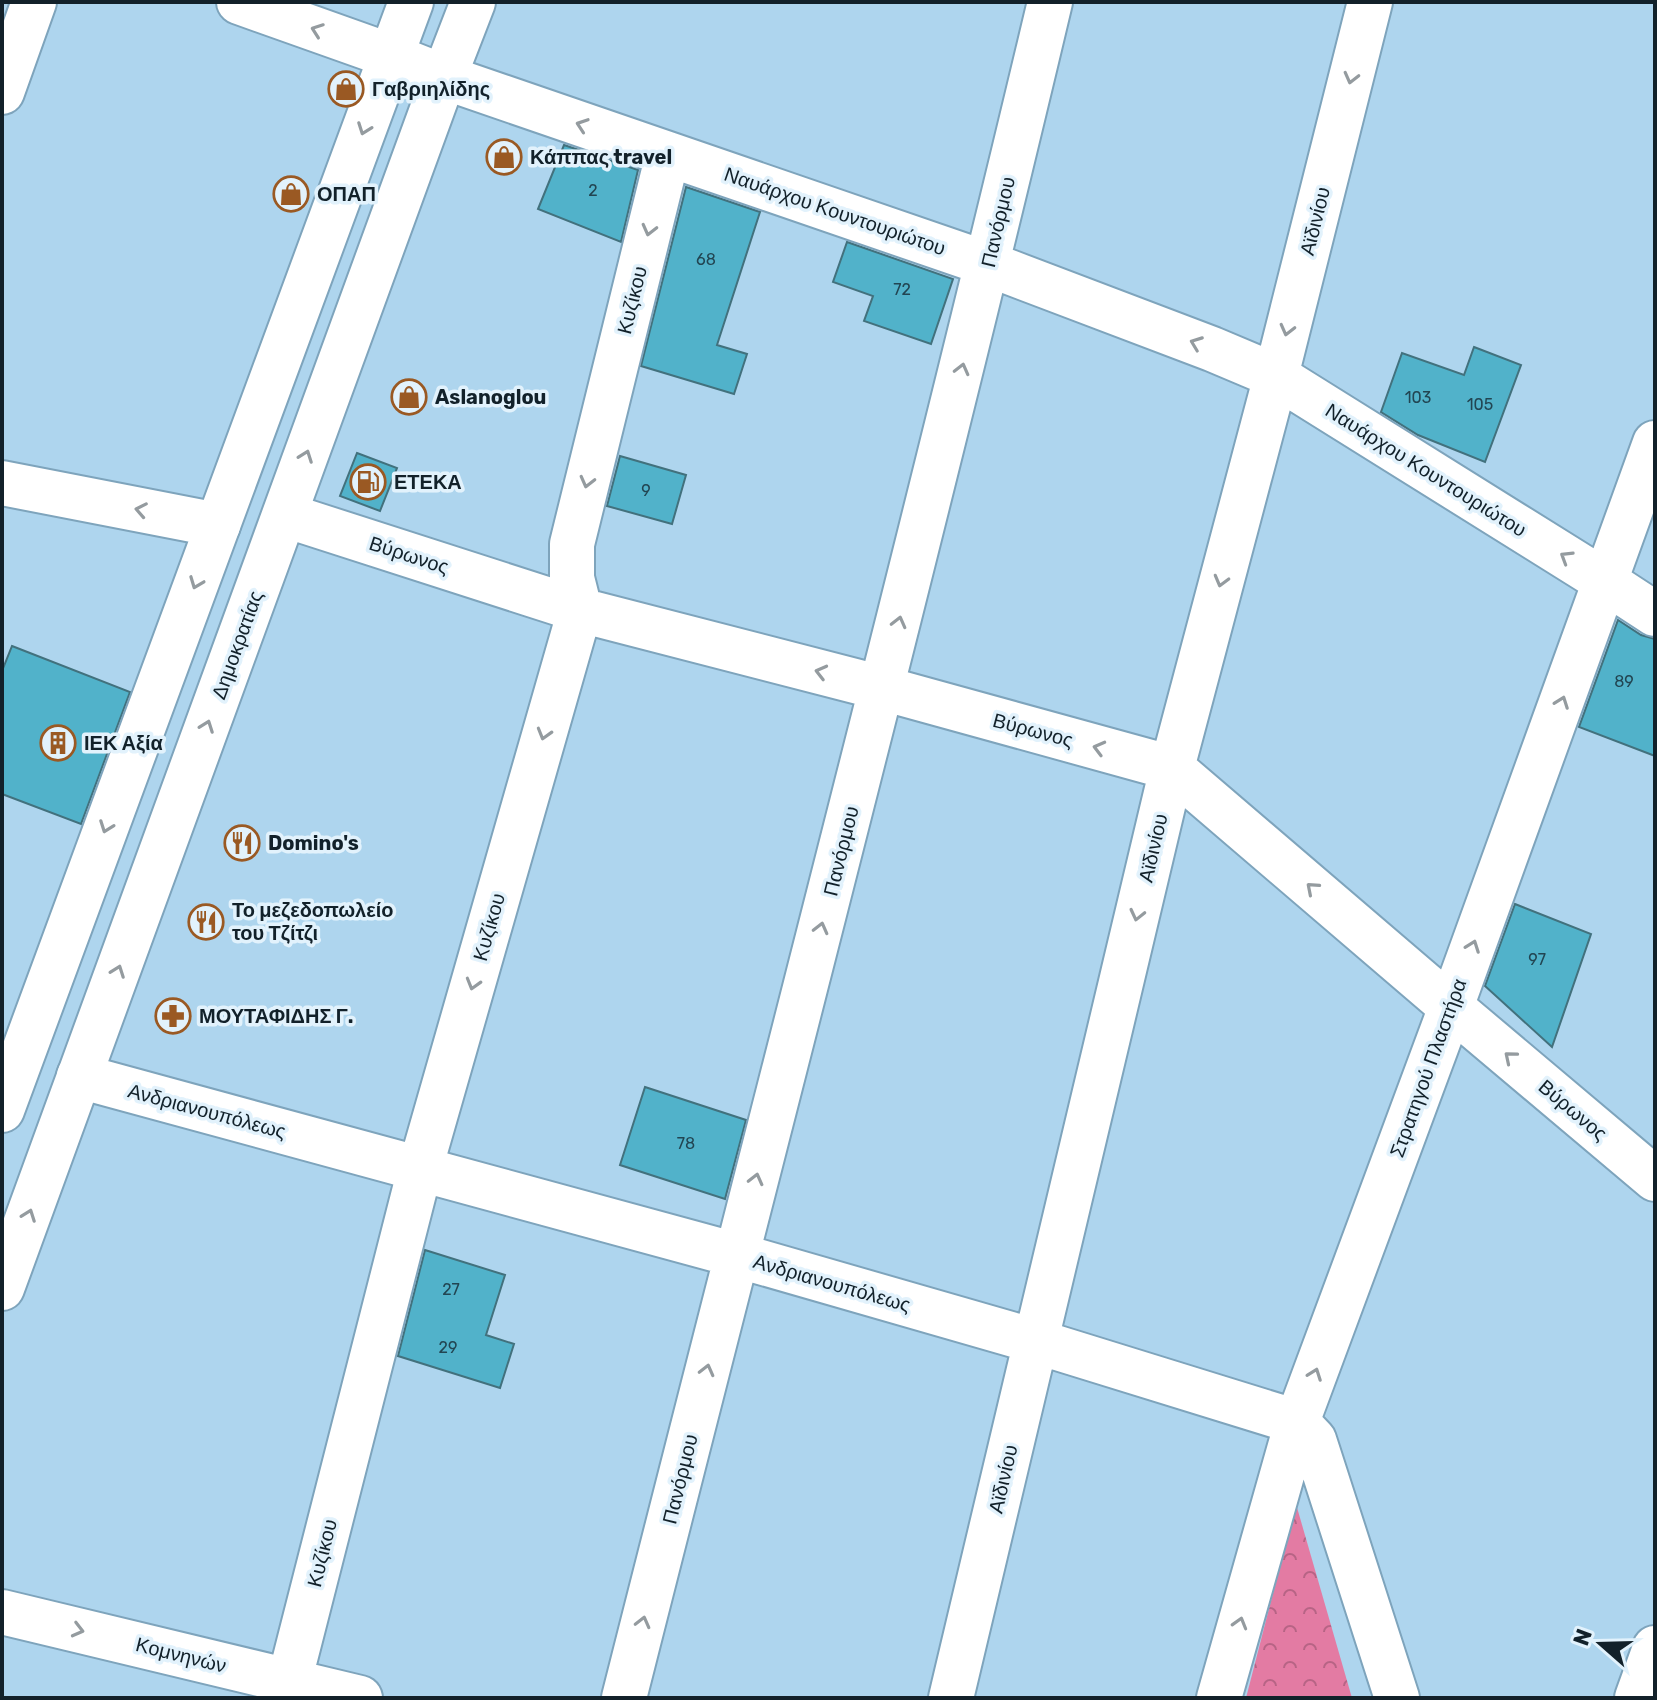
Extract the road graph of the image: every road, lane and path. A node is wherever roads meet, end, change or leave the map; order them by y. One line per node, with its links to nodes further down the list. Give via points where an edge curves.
1 (34, 2): 9 (street)
2 (239, 2): 7 (street, Ναυάρχου Κουντουριώτου, one-way to 2)
3 (411, 2): 7 (street)
4 (473, 2): 8 (street, Δημοκρατίας)
5 (1050, 2): 11 (street, Πανόρμου)
6 (1370, 2): 12 (street, Αϊδινίου, one-way to 12)
7 (391, 56): 8 (street, Ναυάρχου Κουντουριώτου); 16 (street, one-way to 16)
8 (444, 77): 10 (street, Ναυάρχου Κουντουριώτου, one-way to 8); 15 (street, Δημοκρατίας, one-way to 8)
9 (2, 92)
10 (668, 154): 11 (street, Ναυάρχου Κουντουριώτου); 18 (street, Κυζίκου, one-way to 18, via 572,544 572,578)
11 (988, 264): 12 (street, Ναυάρχου Κουντουριώτου, one-way to 11); 20 (street, Πανόρμου, one-way to 11)
12 (1276, 376): 17 (street, Ναυάρχου Κουντουριώτου, one-way to 12); 21 (street, Αϊδινίου, one-way to 21)
13 (1655, 443): 17 (street, Στρατηγού Πλαστήρα)
14 (2, 483): 16 (street, one-way to 14)
15 (285, 515): 18 (street, Βύρωνος); 24 (street, Δημοκρατίας, one-way to 15)
16 (218, 525): 23 (street, one-way to 23)
17 (1606, 582): 19 (street, Ναυάρχου Κουντουριώτου); 22 (street, Στρατηγού Πλαστήρα, one-way to 17)
18 (580, 610): 20 (street, Βύρωνος, one-way to 18); 26 (street, Κυζίκου, one-way to 26)
19 (1655, 614)
20 (882, 688): 21 (street, Βύρωνος, one-way to 20); 28 (street, Πανόρμου, one-way to 20)
21 (1172, 768): 22 (street, Βύρωνος, one-way to 21); 30 (street, Αϊδινίου, one-way to 30)
22 (1451, 1007): 27 (street, Βύρωνος, one-way to 22); 31 (street, Στρατηγού Πλαστήρα, one-way to 22)
23 (12, 1056): 25 (street)
24 (79, 1076): 26 (street, Ανδριανουπόλεως); 29 (street, Δημοκρατίας, one-way to 24)
25 (2, 1110)
26 (420, 1169): 28 (street, Ανδριανουπόλεως); 34 (street, Κυζίκου)
27 (1655, 1179)
28 (736, 1255): 30 (street, Ανδριανουπόλεως); 36 (street, Πανόρμου, one-way to 28)
29 (2, 1288)
30 (1035, 1341): 31 (street, Ανδριανουπόλεως); 37 (street, Αϊδινίου)
31 (1297, 1422): 38 (street, Στρατηγού Πλαστήρα, one-way to 31); 39 (street, via 1314,1440)
32 (2, 1612): 34 (street, Κομνηνών, one-way to 34)
33 (1655, 1648): 40 (street)
34 (287, 1689): 35 (street, Κομνηνών)
35 (360, 1698)
36 (624, 1698)
37 (951, 1698)
38 (1219, 1698)
39 (1397, 1698)
40 (1637, 1698)

